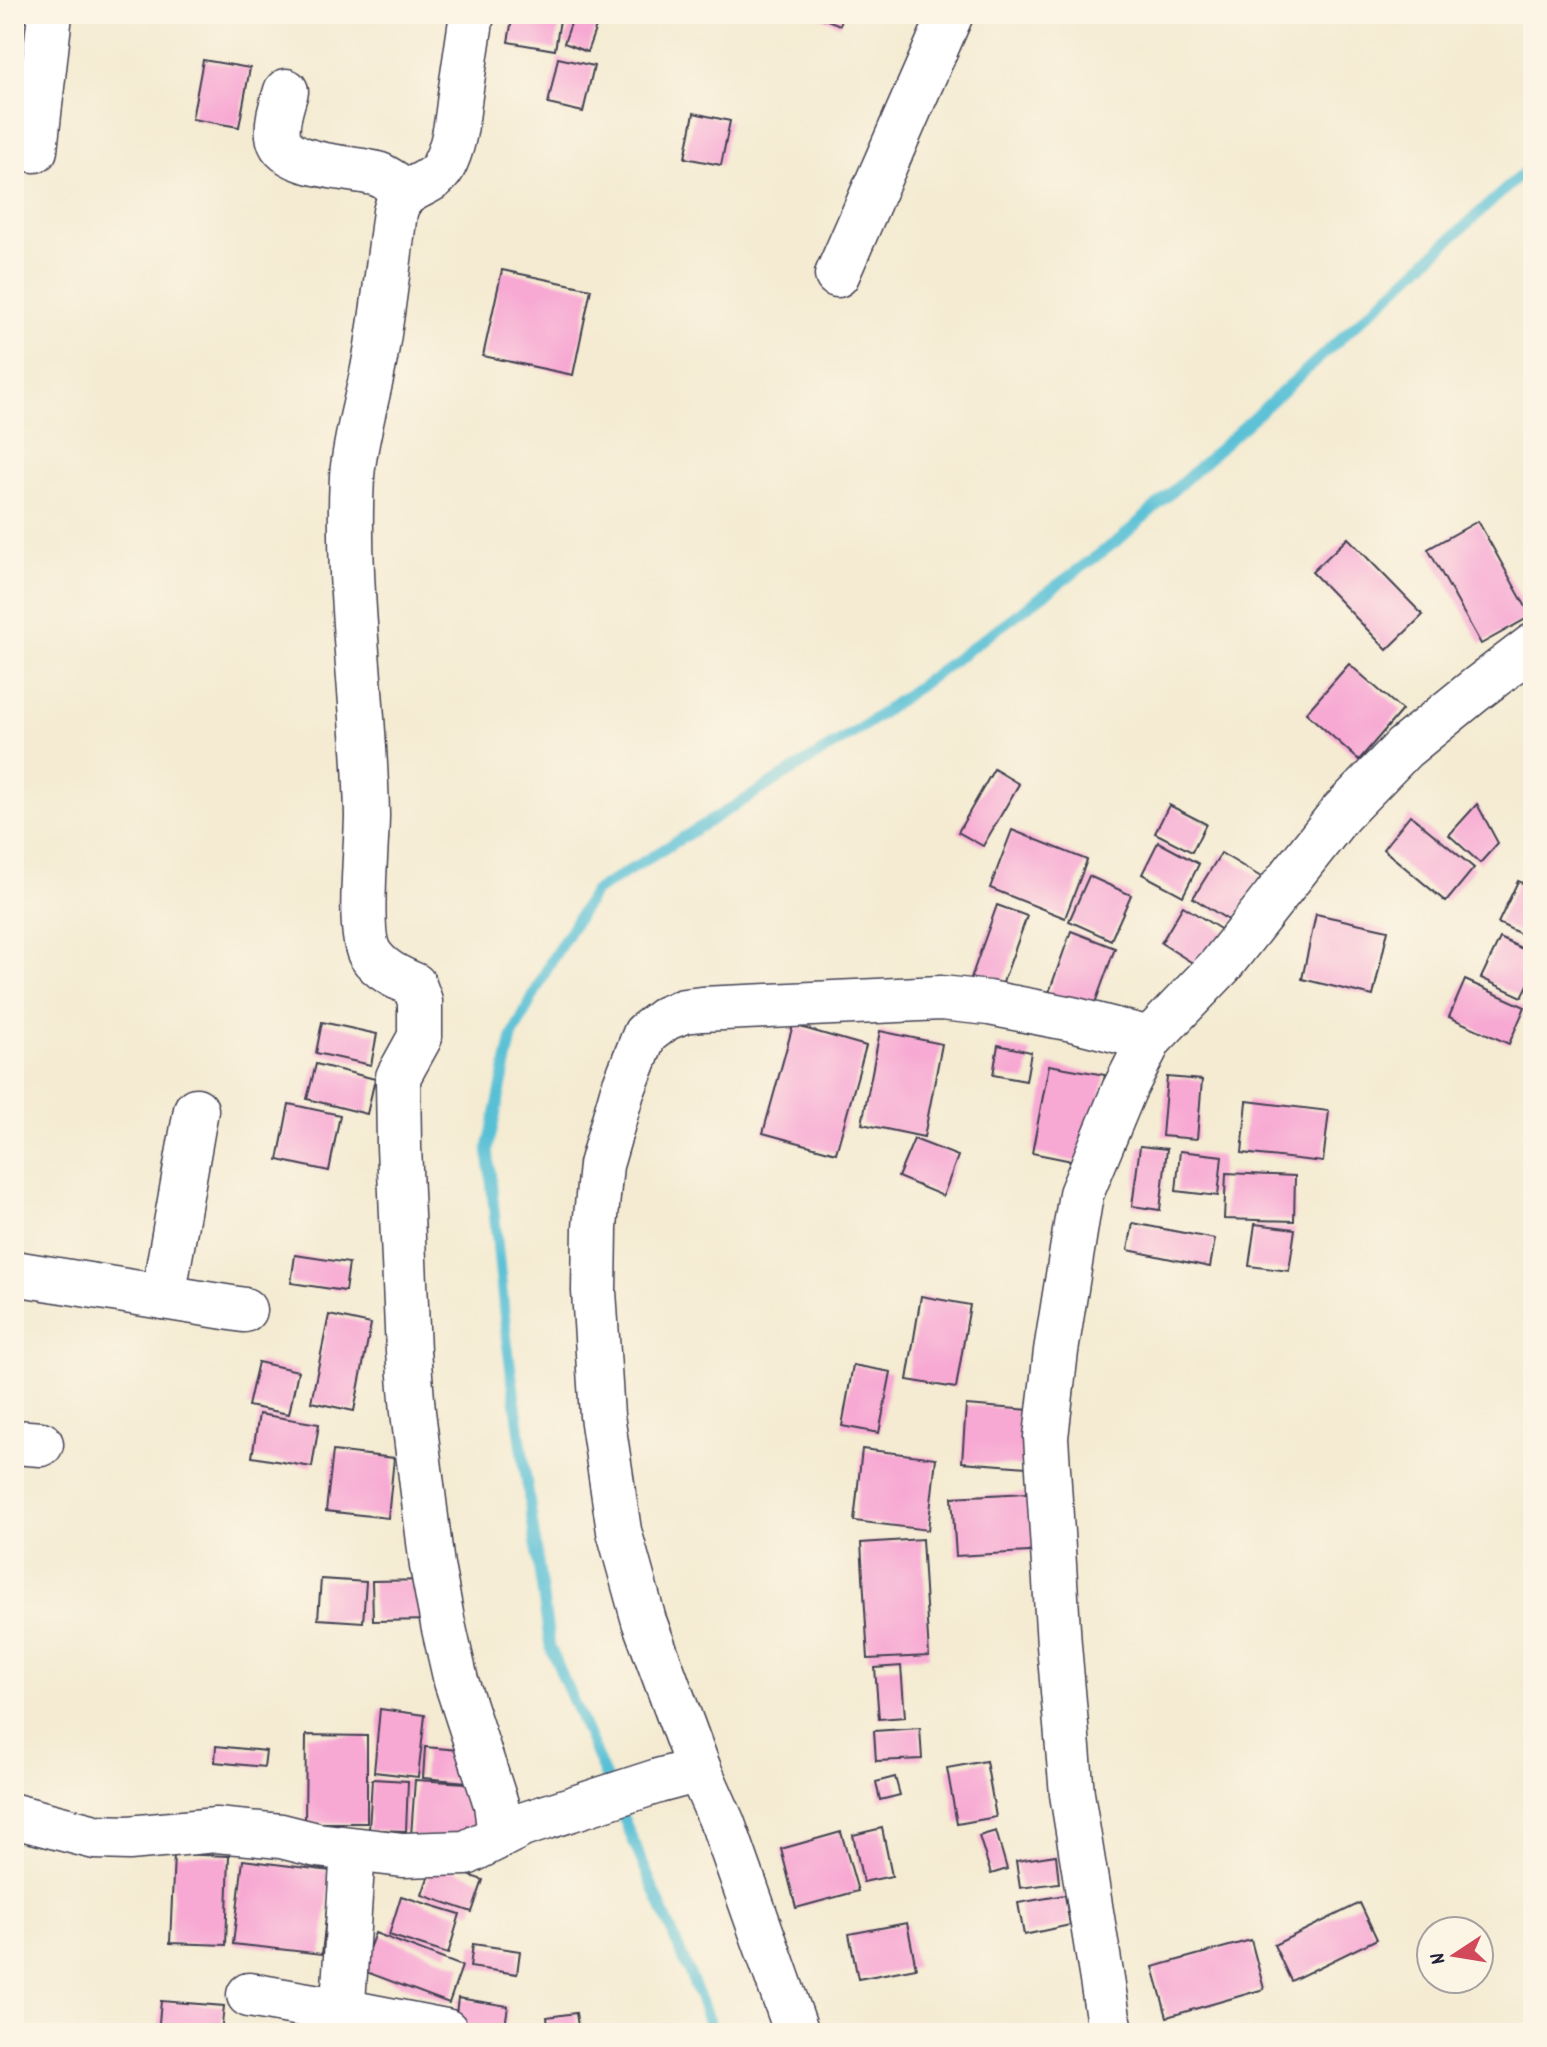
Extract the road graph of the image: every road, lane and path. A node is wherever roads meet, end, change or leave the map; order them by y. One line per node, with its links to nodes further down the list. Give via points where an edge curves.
1 (50, 14): 5 (street, via 35,150)
2 (472, 14): 6 (street, via 449,155 440,171)
3 (951, 14): 7 (street)
4 (286, 91): 6 (street, via 277,136 288,151 306,161 379,175)
5 (14, 147)
6 (407, 192): 16 (street, via 395,212 386,295 352,474 353,619 367,815 365,930 367,945 381,967 414,985 420,1001 420,1037 398,1077 413,1412 432,1566 456,1681 496,1804)
7 (837, 275)
8 (1533, 646): 9 (street, via 1404,748 1340,814 1221,965)
9 (1150, 1039): 14 (street, via 1058,1016 941,998 684,1011 645,1034 601,1165 594,1291 602,1416 619,1531 644,1621); 22 (street, via 1081,1194 1046,1437 1072,1794)
10 (196, 1110): 12 (street)
11 (14, 1273): 12 (street)
12 (163, 1297): 13 (street)
13 (244, 1310)
14 (699, 1770): 16 (street); 21 (street)
15 (14, 1816): 17 (street, via 95,1837 216,1830)
16 (511, 1831): 17 (street, via 466,1853)
17 (353, 1850): 19 (street)
18 (249, 1995): 19 (street)
19 (341, 2022): 20 (street)
20 (446, 2031)
21 (797, 2033)
22 (1112, 2033)

